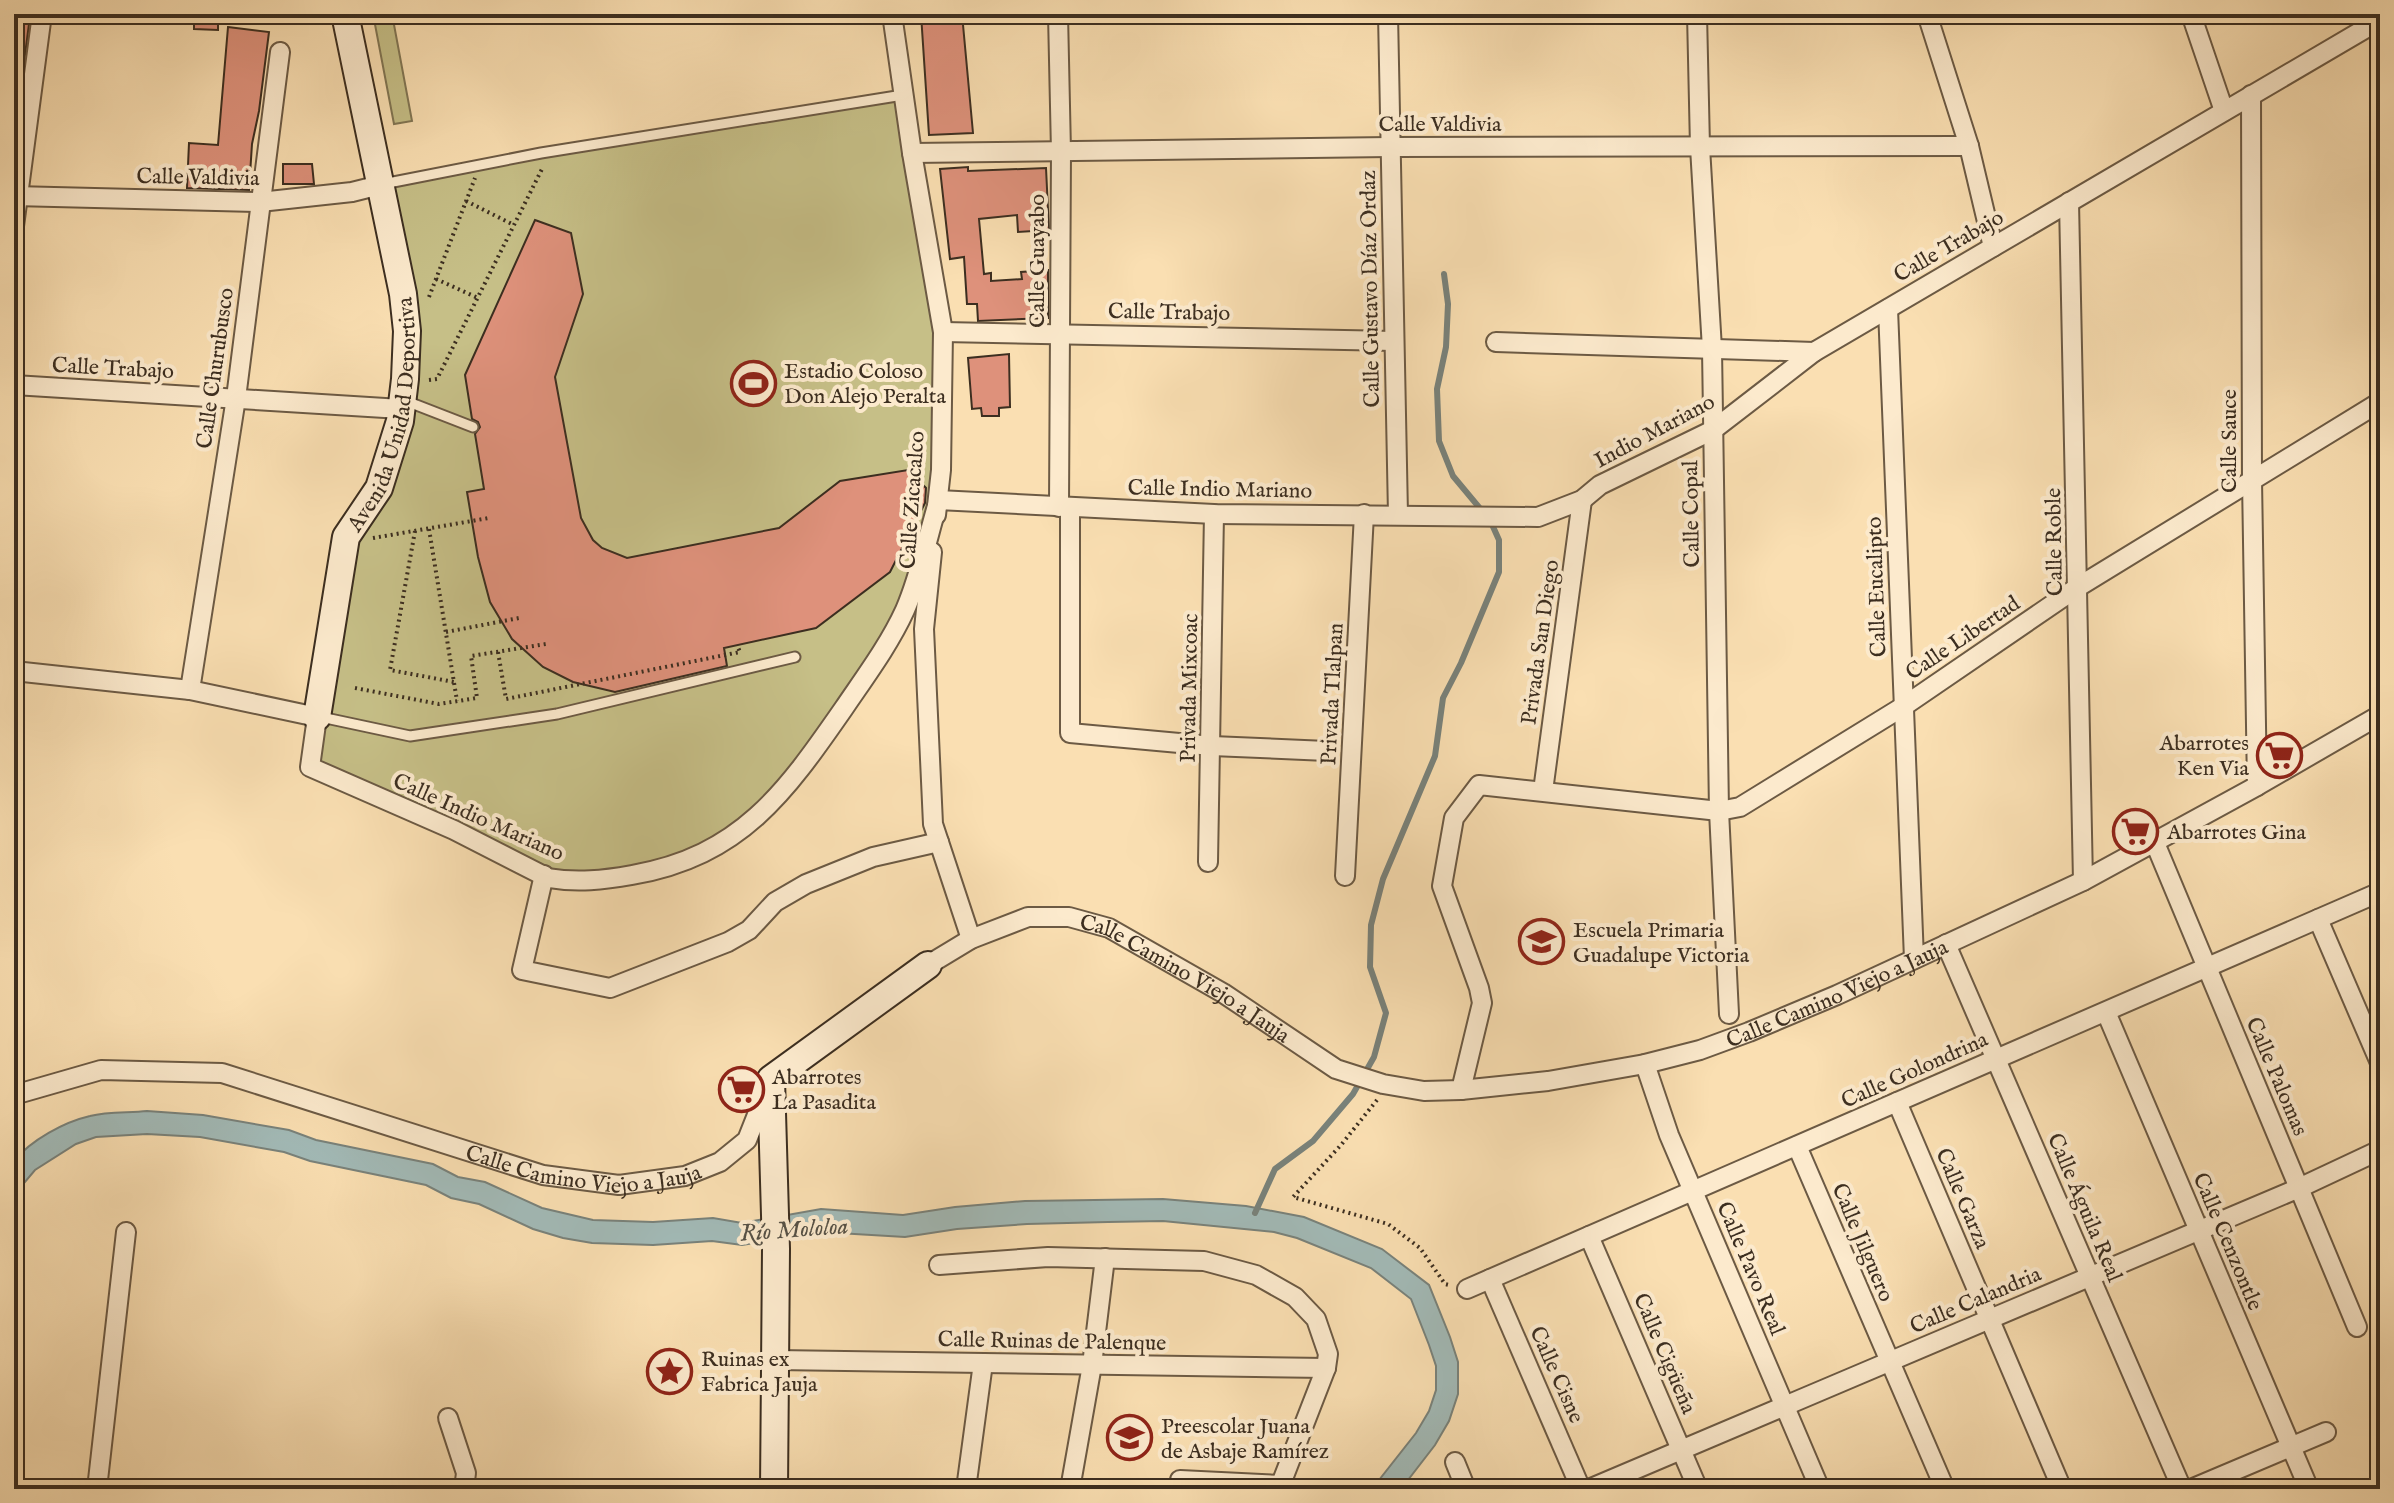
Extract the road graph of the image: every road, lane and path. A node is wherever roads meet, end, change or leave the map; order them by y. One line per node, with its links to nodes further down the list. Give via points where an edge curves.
1 (42, 14): 22 (street)
2 (345, 14): 21 (street, Avenida Unidad Deportiva)
3 (892, 14): 11 (street, Calle Zicacalco)
4 (1058, 14): 17 (street, Calle Guayabo)
5 (1388, 14): 15 (street, Calle Gustavo Díaz Ordaz)
6 (1697, 14): 16 (street, Calle Copal)
7 (1927, 14): 14 (street)
8 (2191, 14): 13 (street)
9 (2380, 20): 12 (street, Calle Trabajo)
10 (280, 52): 24 (street, Calle Churubusco)
11 (903, 95): 18 (lane); 19 (street, Calle Zicacalco)
12 (2251, 95): 13 (street, Calle Trabajo); 46 (street, Calle Sauce)
13 (2224, 111): 25 (street, Calle Trabajo)
14 (1969, 146): 16 (street, Calle Valdivia); 28 (street)
15 (1390, 147): 16 (street, Calle Valdivia); 17 (street, Calle Valdivia); 35 (street, Calle Gustavo Díaz Ordaz)
16 (1700, 147): 37 (street, Calle Copal)
17 (1061, 152): 19 (street, Calle Valdivia); 34 (street, Calle Guayabo)
18 (541, 153): 20 (lane); 26 (path, via 543,167)
19 (912, 153): 33 (street, Calle Zicacalco)
20 (480, 165): 21 (lane); 23 (path)
21 (380, 185): 24 (street, Calle Valdivia); 43 (street, Avenida Unidad Deportiva, via 407,331)
22 (16, 196): 24 (street, Calle Valdivia); 27 (street)
23 (466, 201): 26 (path); 29 (path)
24 (260, 202): 41 (street, Calle Churubusco)
25 (2069, 202): 28 (street, Calle Trabajo); 58 (street, Calle Roble)
26 (514, 225): 31 (path)
27 (14, 226)
28 (1993, 247): 32 (street, Calle Trabajo)
29 (436, 279): 30 (path); 31 (path)
30 (429, 297)
31 (478, 298): 39 (path, via 437,379)
32 (1888, 309): 38 (street, Calle Trabajo); 70 (street, Calle Eucalipto)
33 (943, 332): 34 (street, Calle Trabajo); 48 (street, Calle Zicacalco)
34 (1060, 333): 35 (street, Calle Trabajo); 49 (street, Calle Guayabo)
35 (1394, 341): 52 (street, Calle Gustavo Díaz Ordaz)
36 (1496, 342): 37 (street)
37 (1712, 349): 38 (street); 45 (street, Calle Copal)
38 (1814, 352): 45 (street, Indio Mariano)
39 (429, 380)
40 (14, 385): 41 (street, Calle Trabajo)
41 (236, 398): 43 (street, Calle Trabajo); 68 (street, Calle Churubusco)
42 (2380, 402): 46 (street, Calle Libertad)
43 (402, 405): 44 (lane); 72 (street, Avenida Unidad Deportiva, via 386,481 346,537)
44 (473, 427)
45 (1713, 430): 47 (street, Indio Mariano, via 1600,485); 77 (street, Calle Copal)
46 (2252, 480): 58 (street, Calle Libertad); 75 (street, Calle Sauce)
47 (1582, 500): 54 (street, Indio Mariano, via 1538,517); 76 (street, Privada San Diego)
48 (938, 503): 49 (street, Calle Indio Mariano); 78 (street, Calle Zicacalco, via 924,629 933,824); 81 (street, Calle Indio Mariano, via 898,623 805,764 764,810 728,841 649,872 598,881)
49 (1065, 508): 50 (street, Calle Indio Mariano); 73 (street, Calle Guayabo, via 1070,733)
50 (1214, 514): 51 (street, Calle Indio Mariano); 73 (street, Privada Mixcoac)
51 (1364, 514): 52 (street, Calle Indio Mariano); 82 (street, Privada Tlalpan)
52 (1398, 515): 54 (street, Calle Indio Mariano)
53 (489, 518): 55 (path)
54 (1502, 518)
55 (429, 529): 56 (path); 60 (path)
56 (415, 531): 57 (path); 66 (path, via 390,670)
57 (367, 539)
58 (2078, 587): 70 (street, Calle Libertad); 83 (street, Calle Roble)
59 (519, 618): 60 (path)
60 (446, 632): 66 (path)
61 (546, 644): 63 (path)
62 (737, 645): 63 (path, via 740,652 506,699)
63 (498, 652): 69 (path, via 471,656 477,698)
64 (795, 657): 72 (lane, via 557,714 410,736)
65 (14, 671): 68 (street)
66 (454, 682): 69 (path)
67 (355, 688): 69 (path, via 439,704)
68 (190, 690): 72 (street)
69 (457, 701)
70 (1904, 706): 77 (street, Calle Libertad, via 1740,807); 88 (street, Calle Eucalipto)
71 (2380, 715): 75 (street, Calle Camino Viejo a Jauja)
72 (317, 717): 81 (street, Calle Indio Mariano, via 310,767)
73 (1212, 746): 74 (street); 80 (street, Privada Mixcoac)
74 (1327, 751)
75 (2257, 786): 79 (street, Calle Camino Viejo a Jauja)
76 (1543, 791): 77 (street, Calle Libertad); 98 (street, Calle Libertad, via 1479,785 1454,818 1442,886 1482,1003)
77 (1719, 811): 92 (street, Calle Copal)
78 (939, 842): 81 (street, via 873,857 806,884 775,902 749,930 728,942 610,988 522,970); 86 (street, Calle Zicacalco)
79 (2155, 843): 83 (street, Calle Camino Viejo a Jauja); 90 (street, Calle Palomas)
80 (1208, 862)
81 (544, 875)
82 (1345, 876)
83 (2083, 881): 87 (street, Calle Camino Viejo a Jauja)
84 (2380, 892): 85 (street, Calle Golondrina)
85 (2318, 919): 90 (street, Calle Golondrina); 94 (street)
86 (971, 939): 89 (street, Calle Camino Viejo a Jauja); 97 (street, Calle Camino Viejo a Jauja, via 1028,917 1069,917 1109,928 1223,993 1336,1069)
87 (1946, 944): 88 (street, Calle Camino Viejo a Jauja); 93 (street, Calle Águila Real)
88 (1914, 959): 95 (street, Calle Camino Viejo a Jauja, via 1749,1032)
89 (928, 965): 96 (street, Calle Camino Viejo a Jauja)
90 (2207, 967): 91 (street, Calle Golondrina); 103 (street, Calle Palomas)
91 (2106, 1012): 93 (street, Calle Golondrina); 105 (street, Calle Cenzontle)
92 (1729, 1014)
93 (1996, 1059): 100 (street, Calle Golondrina); 110 (street, Calle Águila Real)
94 (2380, 1063)
95 (1645, 1064): 98 (street, Calle Camino Viejo a Jauja); 104 (street, Calle Pavo Real)
96 (771, 1079): 99 (street, Calle Camino Viejo a Jauja, via 747,1140 720,1162 685,1176 619,1185 543,1175 222,1073 101,1070); 115 (street)
97 (1387, 1085): 98 (street, Calle Camino Viejo a Jauja); 112 (path, via 1293,1197 1388,1224 1420,1248 1445,1284)
98 (1461, 1090)
99 (14, 1095)
100 (1897, 1102): 101 (street, Calle Golondrina); 113 (street, Calle Garza)
101 (1797, 1146): 104 (street, Calle Golondrina); 116 (street, Calle Jilguero)
102 (2380, 1150): 103 (street, Calle Calandria)
103 (2299, 1188): 105 (street, Calle Calandria); 114 (street, Calle Palomas)
104 (1693, 1190): 107 (street, Calle Golondrina); 120 (street, Calle Pavo Real)
105 (2198, 1230): 110 (street, Calle Calandria); 123 (street, Calle Cenzontle)
106 (126, 1232): 128 (street)
107 (1589, 1236): 111 (street, Calle Golondrina); 124 (street, Calle Cigüeña)
108 (1105, 1258): 109 (street); 118 (street); 119 (street, via 1204,1261 1256,1275 1295,1297 1316,1319 1328,1354)
109 (939, 1265)
110 (2090, 1276): 113 (street, Calle Calandria); 140 (street, Calle Águila Real)
111 (1490, 1279): 112 (street, Calle Golondrina); 134 (street, Calle Cisne)
112 (1467, 1289)
113 (1989, 1319): 116 (street, Calle Calandria); 139 (street, Calle Garza)
114 (2357, 1327)
115 (776, 1360): 117 (street, Calle Ruinas de Palenque); 130 (street)
116 (1890, 1361): 120 (street, Calle Calandria); 138 (street, Calle Jilguero)
117 (983, 1363): 118 (street, Calle Ruinas de Palenque); 131 (street)
118 (1092, 1365): 119 (street, Calle Ruinas de Palenque); 132 (street)
119 (1326, 1368): 127 (street)
120 (1785, 1406): 124 (street, Calle Calandria); 137 (street, Calle Pavo Real)
121 (448, 1418): 129 (street, via 466,1473)
122 (2326, 1432): 123 (street)
123 (2291, 1447): 141 (street); 142 (street, Calle Cenzontle)
124 (1681, 1450): 135 (street, Calle Calandria); 136 (street, Calle Cigüeña)
125 (1455, 1462): 133 (street)
126 (1180, 1480): 127 (street)
127 (1281, 1487)
128 (97, 1489)
129 (464, 1489)
130 (774, 1489)
131 (966, 1489)
132 (1070, 1489)
133 (1466, 1489)
134 (1581, 1489)
135 (1589, 1489)
136 (1698, 1489)
137 (1820, 1489)
138 (1945, 1489)
139 (2062, 1489)
140 (2182, 1489)
141 (2191, 1489)
142 (2309, 1489)

